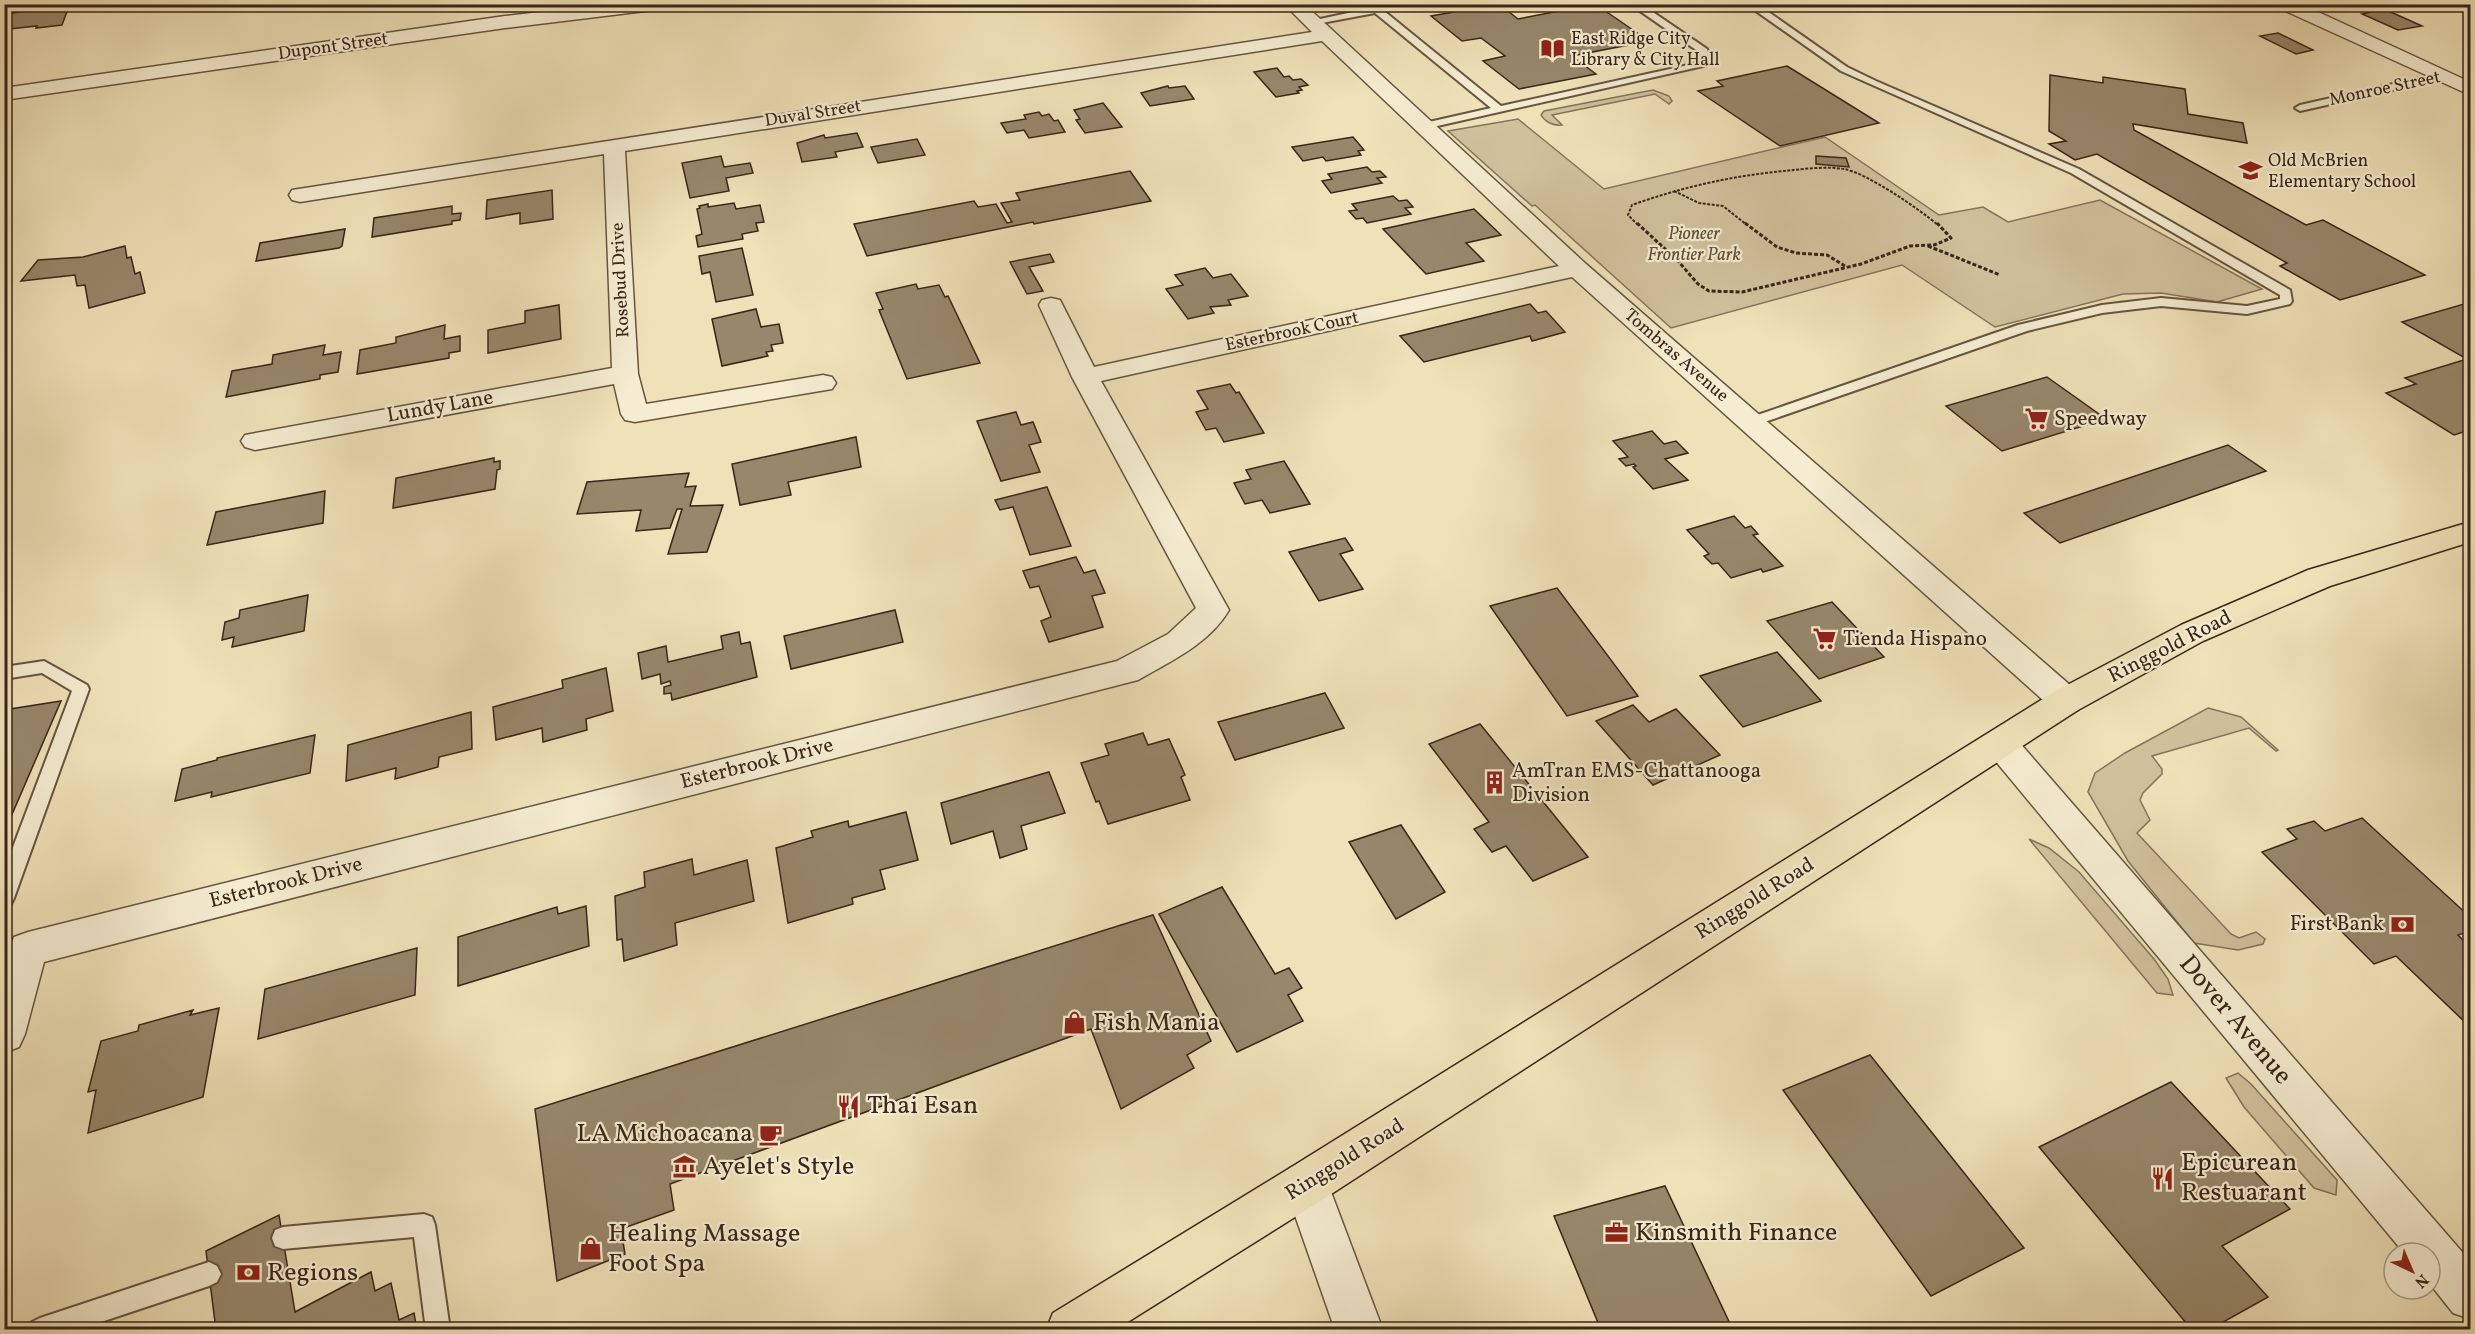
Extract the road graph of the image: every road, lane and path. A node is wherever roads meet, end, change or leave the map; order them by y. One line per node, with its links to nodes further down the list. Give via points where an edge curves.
1 (662, 4): 12 (street, Dupont Street, via 505,22)
2 (1293, 4): 8 (street, Tombras Avenue)
3 (1407, 4): 7 (lane)
4 (1634, 4): 14 (lane, via 1704,51 1707,64)
5 (1750, 4): 27 (lane, via 1844,69 2075,171 2286,293 2286,301 2247,310 2161,302 2102,309 2023,328)
6 (2285, 4): 10 (street)
7 (1377, 10): 8 (lane); 14 (lane)
8 (1319, 29): 15 (street, Tombras Avenue); 16 (street, Duval Street)
9 (2470, 71): 10 (street, Monroe Street)
10 (2442, 76): 11 (street); 13 (lane, Monroe Street)
11 (2470, 89)
12 (4, 94)
13 (2300, 108)
14 (1499, 110): 15 (lane)
15 (1424, 126): 21 (street, Tombras Avenue)
16 (614, 145): 18 (street, Duval Street); 24 (street, Rosebud Drive)
17 (1674, 191): 19 (path, via 1764,171 1843,169 1860,174 1937,223 1951,238); 20 (path, via 1699,203 1724,206 1777,247 1827,255); 20 (path, via 1632,205 1628,215 1709,291 1742,292)
18 (300, 195)
19 (1924, 245): 20 (path); 22 (path)
20 (1846, 267)
21 (1577, 269): 25 (street, Esterbrook Court); 27 (street, Tombras Avenue)
22 (2000, 275)
23 (1051, 305): 25 (street)
24 (625, 374): 26 (street, Rosebud Drive, via 634,414); 28 (street, Lundy Lane)
25 (1085, 377): 34 (street, Esterbrook Drive, via 1213,610 1179,642 1126,671 28,949)
26 (823, 383)
27 (1751, 422): 31 (street, Tombras Avenue)
28 (255, 441)
29 (2470, 532): 31 (main road, Ringgold Road, via 2319,578 2192,633)
30 (4, 673): 33 (lane, via 44,667 81,688)
31 (2066, 700): 32 (main road, Ringgold Road)
32 (2000, 743): 35 (main road, Ringgold Road); 38 (street, Dover Avenue)
33 (4, 898)
34 (4, 1034)
35 (1306, 1184): 41 (main road, Ringgold Road); 42 (street)
36 (283, 1238): 40 (lane, via 424,1225)
37 (209, 1274): 39 (lane)
38 (2470, 1296)
39 (48, 1328)
40 (438, 1329)
41 (1070, 1329)
42 (1359, 1329)

